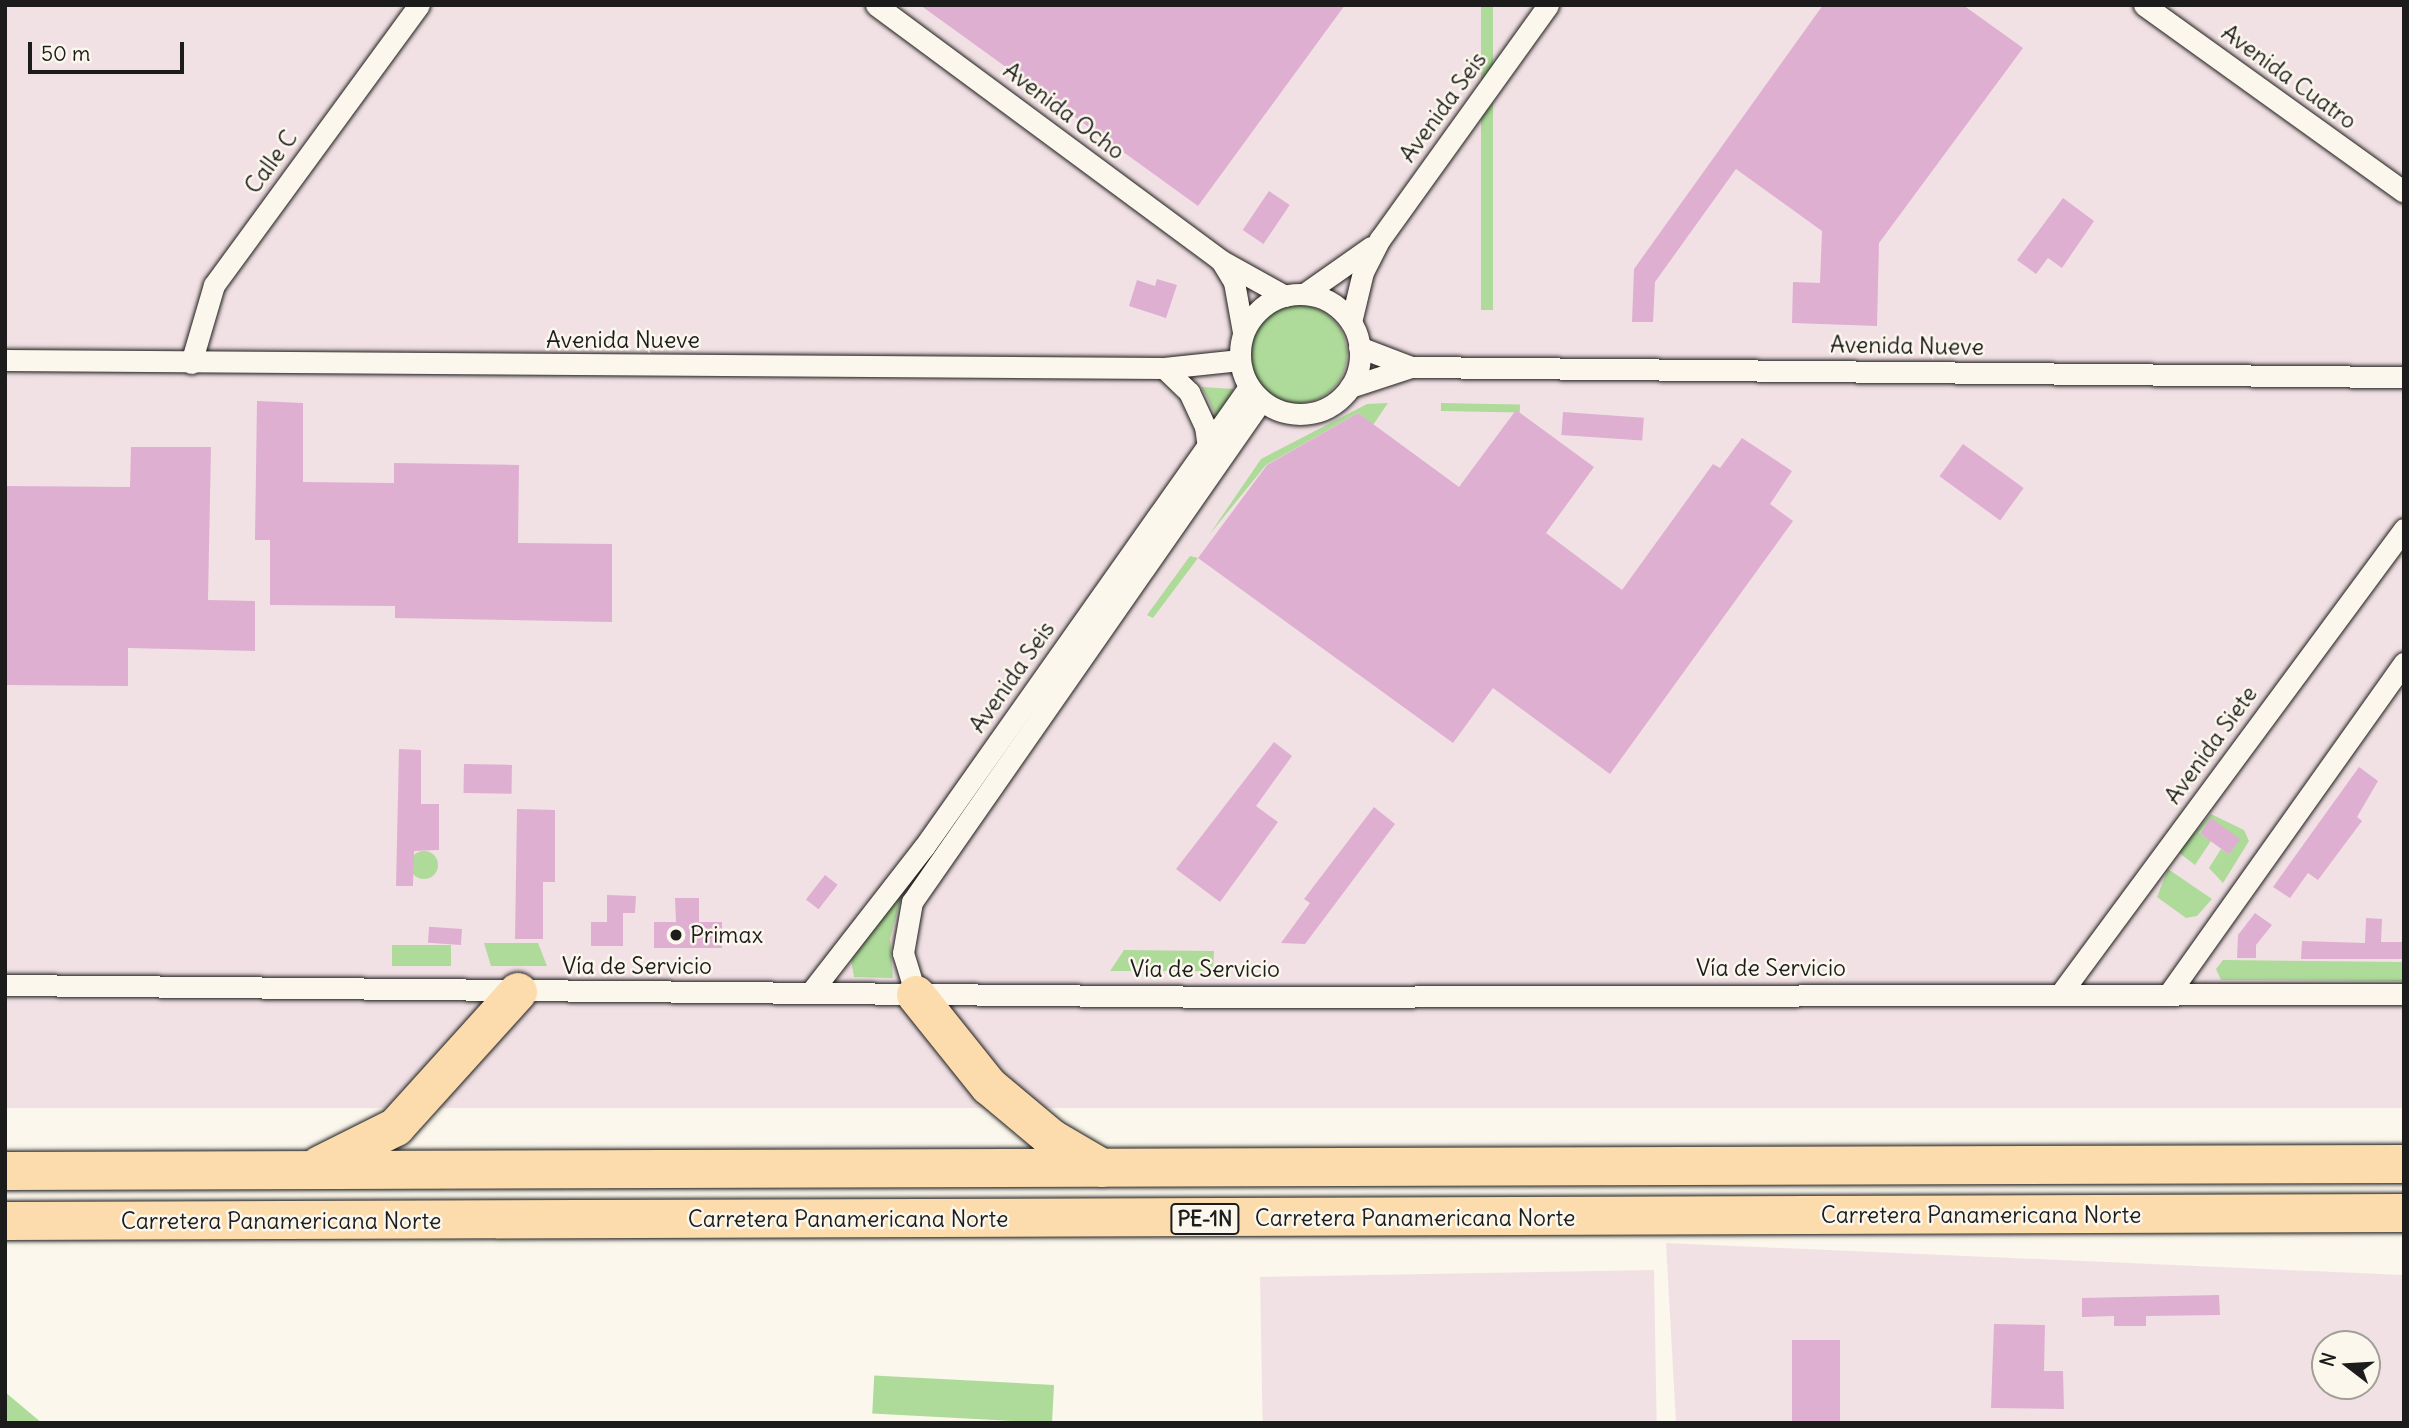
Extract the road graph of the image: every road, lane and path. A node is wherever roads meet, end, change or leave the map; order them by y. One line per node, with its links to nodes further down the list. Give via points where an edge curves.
1 (419, 5): 14 (street, Calle C, via 214,285)
2 (876, 5): 7 (street, Avenida Ocho)
3 (1548, 5): 6 (street, Avenida Seis)
4 (2144, 5): 5 (street, Avenida Cuatro)
5 (2404, 192)
6 (1381, 239): 8 (street, Avenida Seis); 9 (street, Avenida Seis, via 1363,272)
7 (1220, 261): 8 (street, Avenida Ocho); 10 (street, Avenida Ocho, via 1234,282)
8 (1294, 295): 9 (street, via 1338,307); 10 (street, via 1260,310)
9 (1351, 322): 11 (street)
10 (1243, 332): 13 (street)
11 (1359, 347): 15 (street, Avenida Nueve); 18 (street)
12 (5, 360): 14 (street, Avenida Nueve)
13 (1240, 360): 16 (street, Avenida Nueve); 19 (street)
14 (191, 363): 16 (street, Avenida Nueve)
15 (1410, 367): 17 (street, Avenida Nueve); 18 (street, Avenida Nueve)
16 (1164, 368): 20 (street, via 1189,392)
17 (2402, 378)
18 (1350, 387): 19 (street, via 1315,413 1278,411)
19 (1255, 394): 20 (street, Avenida Seis); 21 (street, Avenida Seis)
20 (1208, 446): 21 (street); 26 (street, Avenida Seis, via 924,847)
21 (1211, 471): 29 (street, Avenida Seis, via 912,902 903,953)
22 (2404, 529): 28 (street, Avenida Siete)
23 (2404, 663): 27 (street)
24 (5, 985): 25 (street, Vía de Servicio)
25 (518, 992): 26 (street, Vía de Servicio); 34 (highway, via 396,1127)
26 (811, 992): 29 (street, Vía de Servicio)
27 (2170, 992): 28 (street, Vía de Servicio); 30 (street, Vía de Servicio)
28 (2061, 993): 29 (street, Vía de Servicio)
29 (916, 995): 33 (highway, via 989,1086 1051,1138)
30 (2404, 995)
31 (2404, 1164): 32 (highway, PE-1N)
32 (1399, 1167): 33 (highway, PE-1N); 37 (highway)
33 (1102, 1168): 34 (highway, PE-1N)
34 (307, 1170): 35 (highway, PE-1N)
35 (5, 1171)
36 (2404, 1213): 37 (highway, Carretera Panamericana Norte / PE-1N)
37 (1402, 1218): 38 (highway, Carretera Panamericana Norte / PE-1N)
38 (5, 1221)

